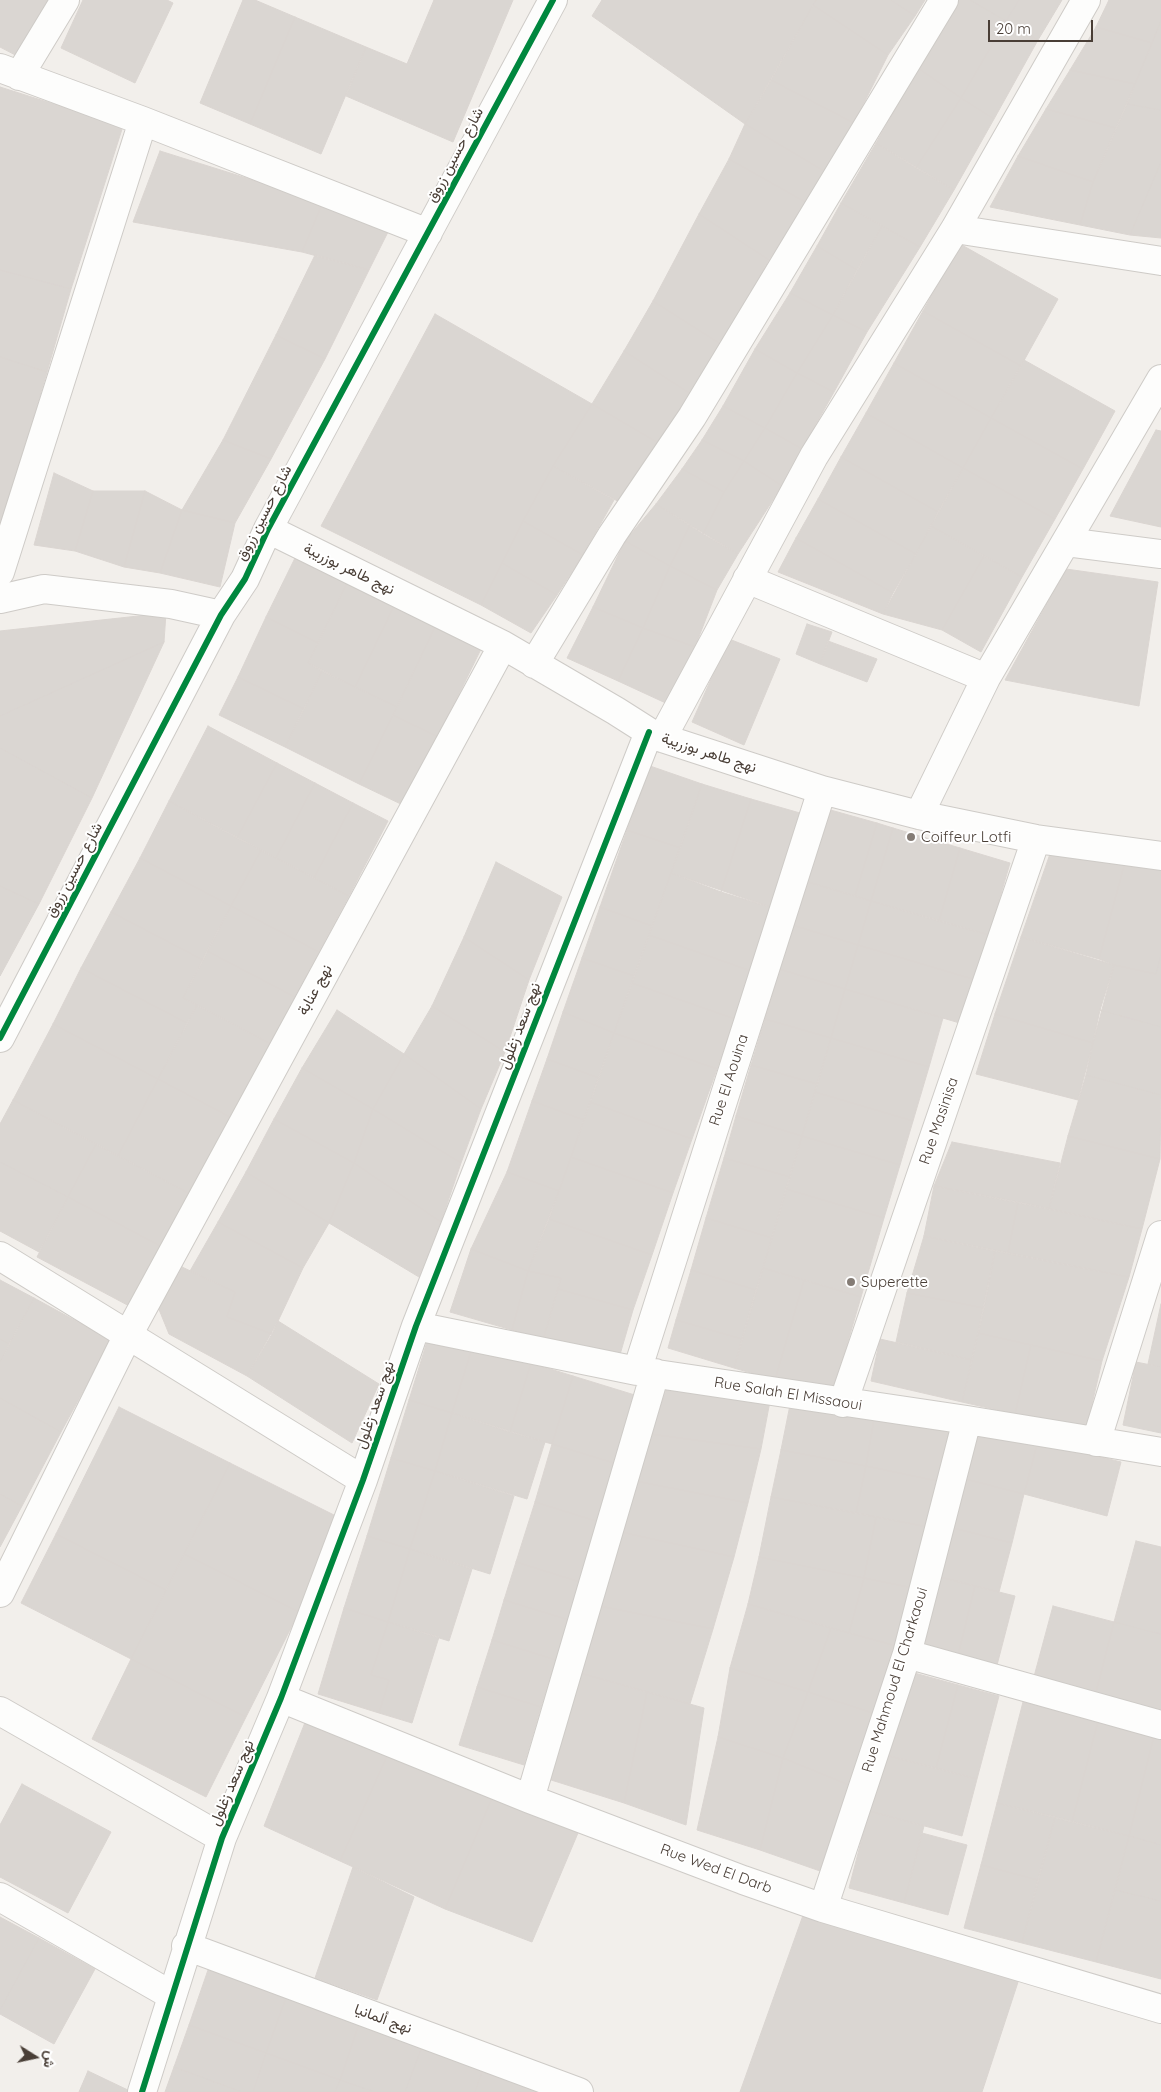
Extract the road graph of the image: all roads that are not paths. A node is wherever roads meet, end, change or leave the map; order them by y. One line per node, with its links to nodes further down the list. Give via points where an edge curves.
1 (65, 0): 5 (street)
2 (553, 0): 8 (street, شارع حسين زروق)
3 (944, 0): 20 (street, via 692,417 612,536)
4 (1086, 0): 7 (street, نهج سعد زغلول)
5 (10, 72): 6 (street)
6 (143, 121): 8 (street); 14 (street)
7 (955, 229): 9 (street); 15 (street, نهج سعد زغلول, via 814,456)
8 (428, 233): 11 (street, شارع حسين زروق)
9 (1161, 261)
10 (1161, 379): 12 (street)
11 (268, 529): 18 (street, شارع حسين زروق, via 245,579); 19 (street, نهج طاهر بوزريبة)
12 (1066, 542): 13 (street); 21 (street)
13 (1161, 554)
14 (0, 572): 16 (street)
15 (747, 579): 21 (street); 22 (street, نهج سعد زغلول)
16 (44, 589): 17 (street); 18 (street, via 171,604)
17 (0, 599)
18 (221, 615): 27 (street, شارع حسين زروق)
19 (503, 645): 20 (street, نهج طاهر بوزريبة); 31 (street, نهج عنابة)
20 (534, 664): 22 (street, نهج طاهر بوزريبة)
21 (986, 678): 24 (street)
22 (655, 735): 23 (street, نهج طاهر بوزريبة); 30 (street, نهج سعد زغلول)
23 (822, 790): 24 (street, نهج طاهر بوزريبة); 32 (street, Rue El Aouina)
24 (919, 815): 25 (street, نهج طاهر بوزريبة)
25 (1036, 839): 26 (street, نهج طاهر بوزريبة); 33 (street, Rue Masinisa)
26 (1161, 856)
27 (0, 1038)
28 (1161, 1235): 35 (street)
29 (0, 1256): 31 (street)
30 (416, 1326): 32 (street, Rue Salah El Missaoui); 37 (street, نهج سعد زغلول)
31 (128, 1335): 37 (street); 38 (street, نهج عنابة)
32 (646, 1372): 33 (street, Rue Salah El Missaoui); 43 (street, Rue El Aouina)
33 (843, 1403): 34 (street, Rue Salah El Missaoui)
34 (967, 1420): 35 (street, Rue Salah El Missaoui); 39 (street, Rue Mahmoud El Charkaoui)
35 (1096, 1442): 36 (street, Rue Salah El Missaoui)
36 (1161, 1452)
37 (363, 1480): 40 (street, نهج سعد زغلول)
38 (0, 1593)
39 (907, 1654): 42 (street); 46 (street, Rue Mahmoud El Charkaoui)
40 (281, 1698): 43 (street, Rue Wed El Darb); 44 (street, نهج سعد زغلول)
41 (0, 1711): 44 (street)
42 (1161, 1725)
43 (530, 1799): 46 (street, Rue Wed El Darb)
44 (222, 1838): 47 (street, نهج سعد زغلول)
45 (0, 1897): 48 (street)
46 (823, 1908): 49 (street, Rue Wed El Darb)
47 (186, 1946): 48 (street, نهج سعد زغلول); 51 (street, نهج ألمانيا)
48 (171, 1995): 50 (street, نهج سعد زغلول)
49 (1161, 2009)
50 (142, 2092)
51 (579, 2092)

